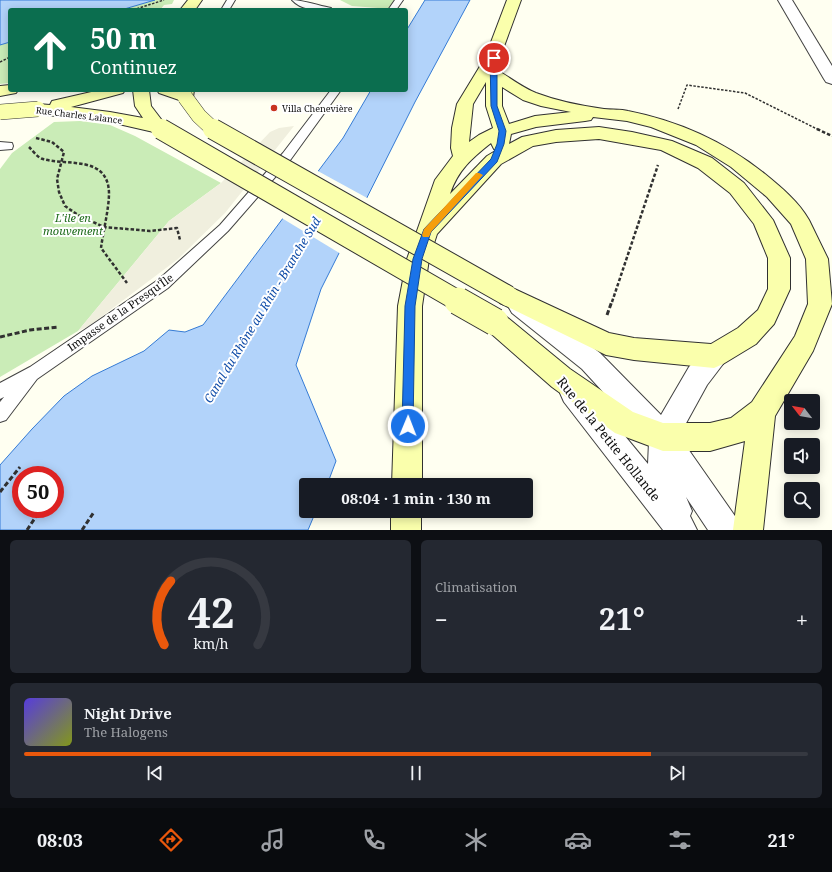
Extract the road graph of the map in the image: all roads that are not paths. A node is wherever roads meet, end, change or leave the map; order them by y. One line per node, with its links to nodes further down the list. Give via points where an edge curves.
1 (296, 0): 4 (lane)
2 (514, 0): 5 (main road)
3 (785, 0): 7 (street)
4 (319, 8)
5 (494, 58): 6 (main road); 12 (main road)
6 (494, 75): 15 (main road, via 530,96); 17 (main road, via 494,106)
7 (832, 78)
8 (110, 92): 13 (main road)
9 (142, 92): 16 (main road, via 143,106)
10 (335, 92): 25 (lane, Impasse de la Presqu'Île, via 287,156 224,228 163,284)
11 (186, 93): 23 (main road, bridge, via 199,116 214,130)
12 (465, 104): 17 (main road, via 474,120); 20 (main road, via 461,128)
13 (38, 109): 14 (main road, Rue Charles Lalance, bridge); 16 (main road, Rue Charles Lalance, via 110,117)
14 (0, 112)
15 (604, 114): 17 (main road, via 535,122); 18 (main road, via 642,120)
16 (158, 127): 26 (main road, Rue de la Petite Hollande, bridge, via 495,322)
17 (503, 131): 19 (main road); 20 (main road, via 485,140); 21 (main road)
18 (669, 137): 19 (main road, via 632,138 599,133); 24 (main road, via 737,188 764,220 779,258 779,289 766,317 747,336); 28 (main road, via 702,141 738,162 774,192 799,220 817,259 820,304 804,343)
19 (528, 141): 21 (main road)
20 (462, 157): 22 (main road, via 445,180)
21 (494, 160): 22 (main road)
22 (428, 231): 31 (main road, via 418,259 410,306)
23 (508, 296): 24 (main road, via 606,344); 30 (street, via 591,361)
24 (714, 356): 30 (street, via 698,376)
25 (35, 372): 27 (lane, Impasse de la Presqu'Île); 29 (lane)
26 (561, 378): 30 (main road, via 625,423); 34 (street, Rue de la Petite Hollande)
27 (0, 391)
28 (762, 412): 30 (main road, via 737,430 710,437); 37 (main road)
29 (0, 414)
30 (663, 437): 35 (street, via 664,480); 36 (street)
31 (407, 478)
32 (406, 518): 33 (main road)
33 (406, 530)
34 (682, 530)
35 (686, 530)
36 (726, 530)
37 (748, 530)

